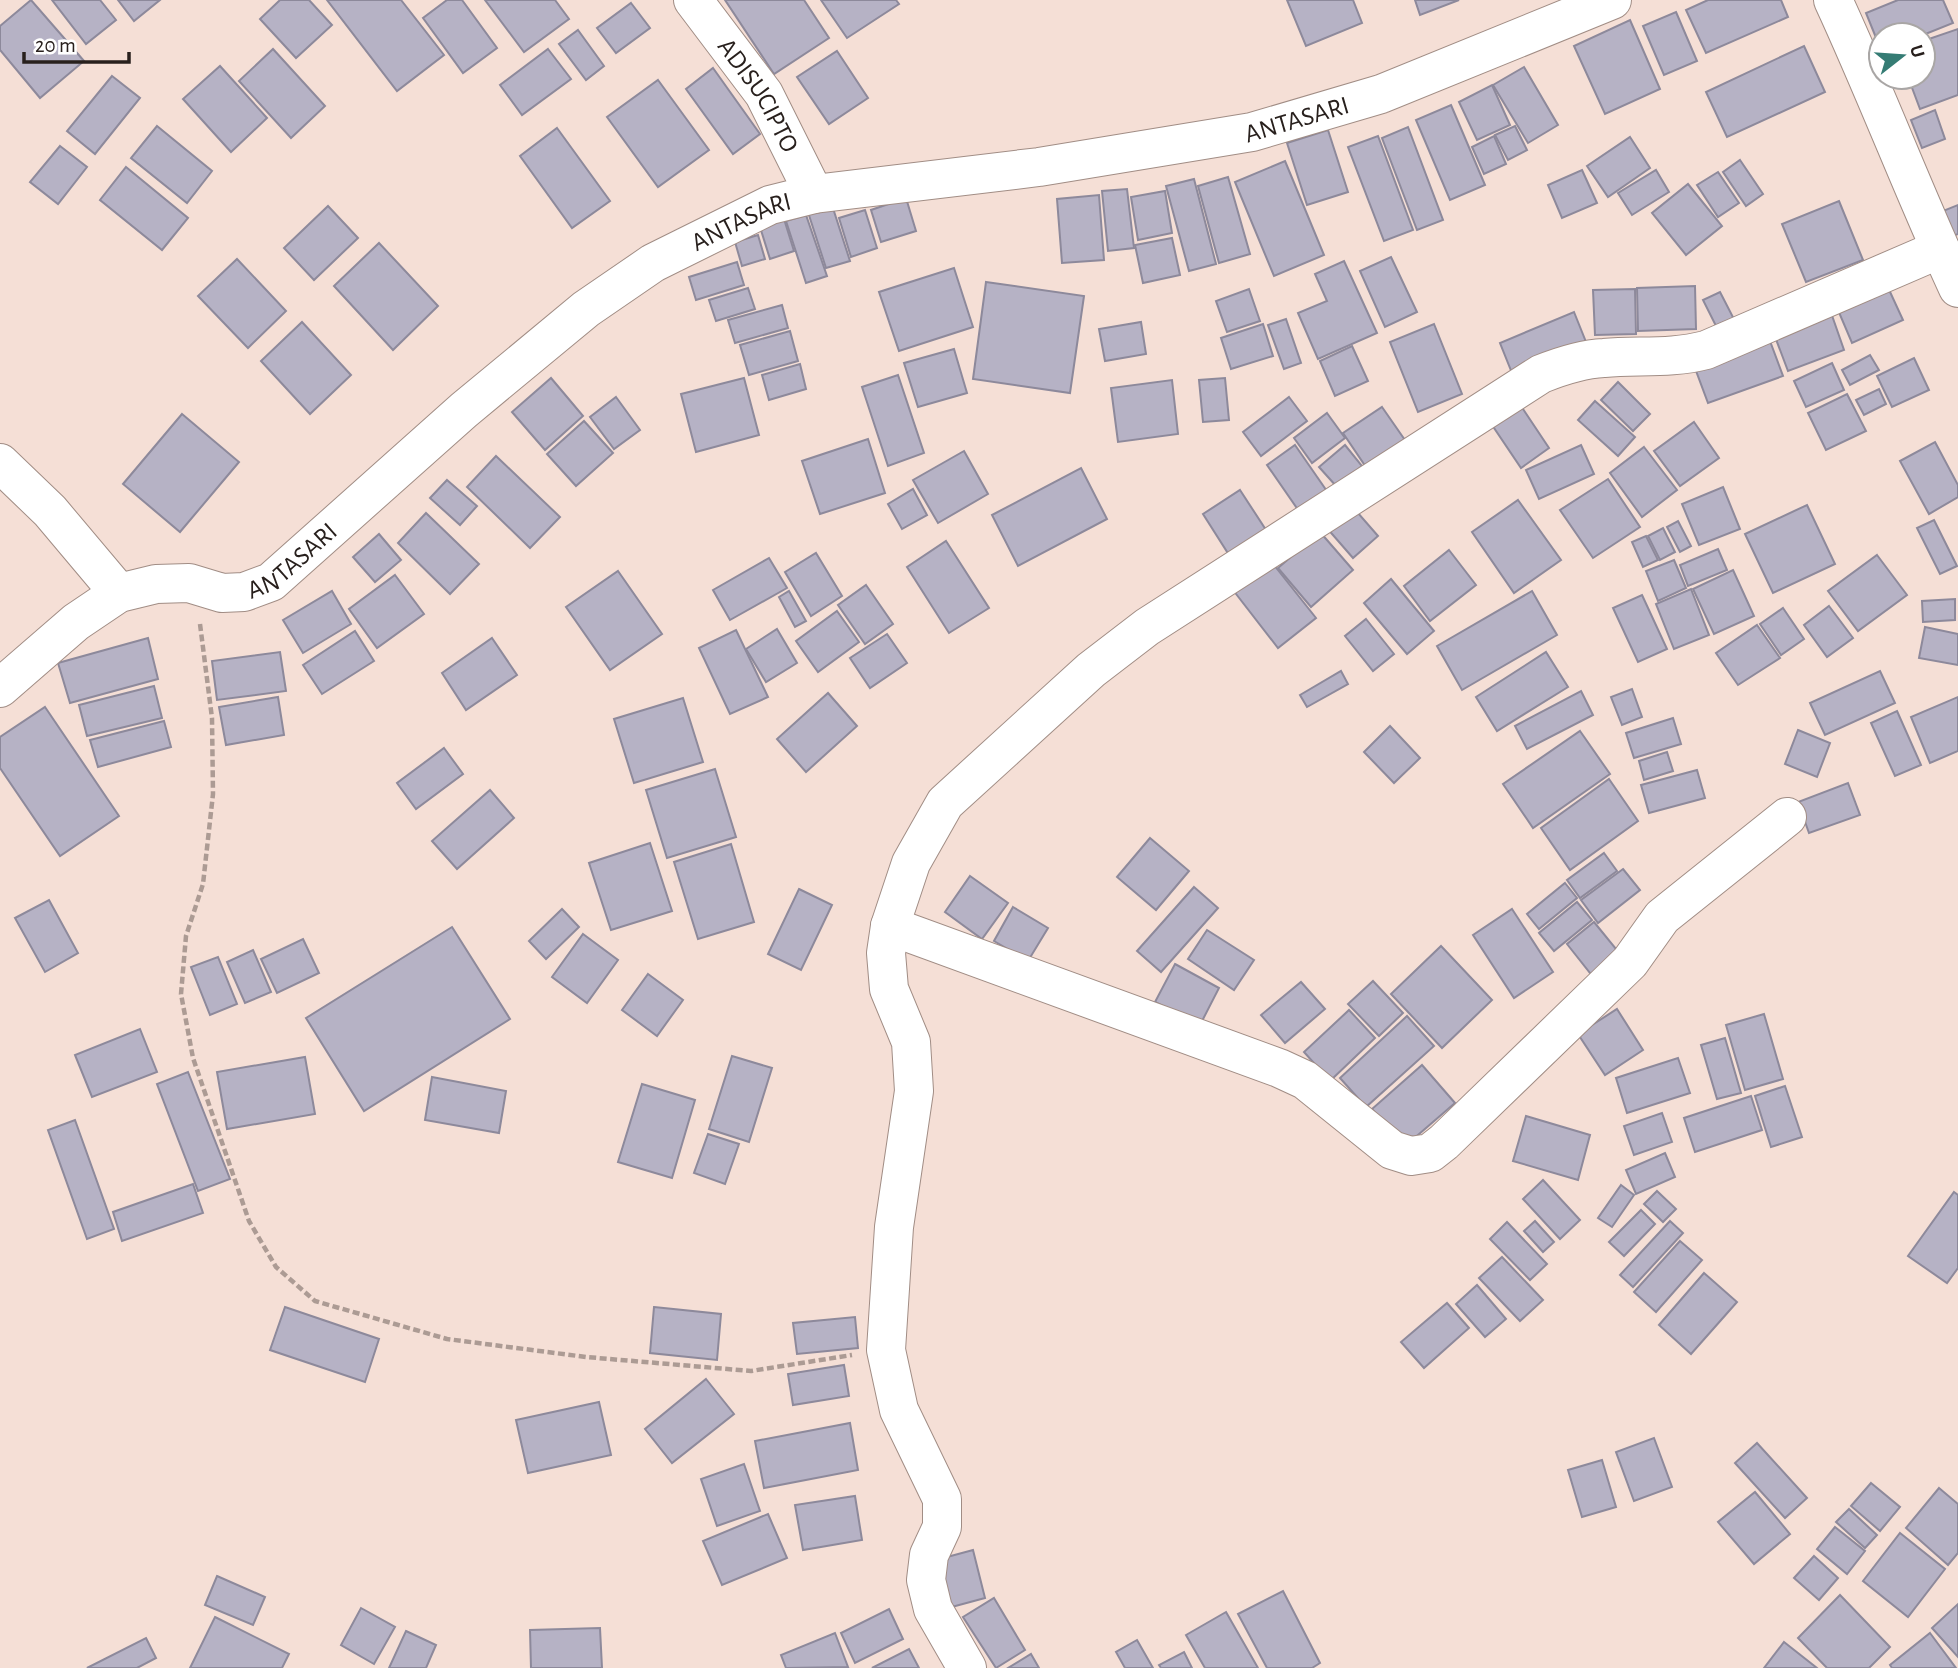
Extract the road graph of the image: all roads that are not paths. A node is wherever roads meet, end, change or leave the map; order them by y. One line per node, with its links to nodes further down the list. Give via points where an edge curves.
1 (693, 0): 4 (street, ADISUCIPTO, via 764,94)
2 (1612, 0): 4 (street, ANTASARI, via 1381,94 1252,132 1039,167)
3 (1833, 0): 5 (street)
4 (814, 194): 8 (street, ANTASARI, via 770,205 713,231 653,263 586,309 464,410 271,582 244,592 222,593 190,583 156,584)
5 (1940, 249): 6 (street); 11 (street, via 1706,349 1668,358 1604,358 1541,374 1263,552 1147,627 1091,670 945,803 911,863)
6 (1958, 288)
7 (0, 463): 8 (street, via 50,511)
8 (119, 593): 9 (street, ANTASARI, via 76,622)
9 (0, 688)
10 (1787, 817): 11 (street, via 1662,917 1630,962 1444,1142 1430,1153 1411,1156 1392,1150 1305,1080 1287,1072)
11 (890, 926): 12 (street, via 886,953 889,989 911,1042 914,1091 894,1227 887,1350 900,1410 942,1499 942,1527 929,1555 926,1580 933,1609)
12 (967, 1668)

